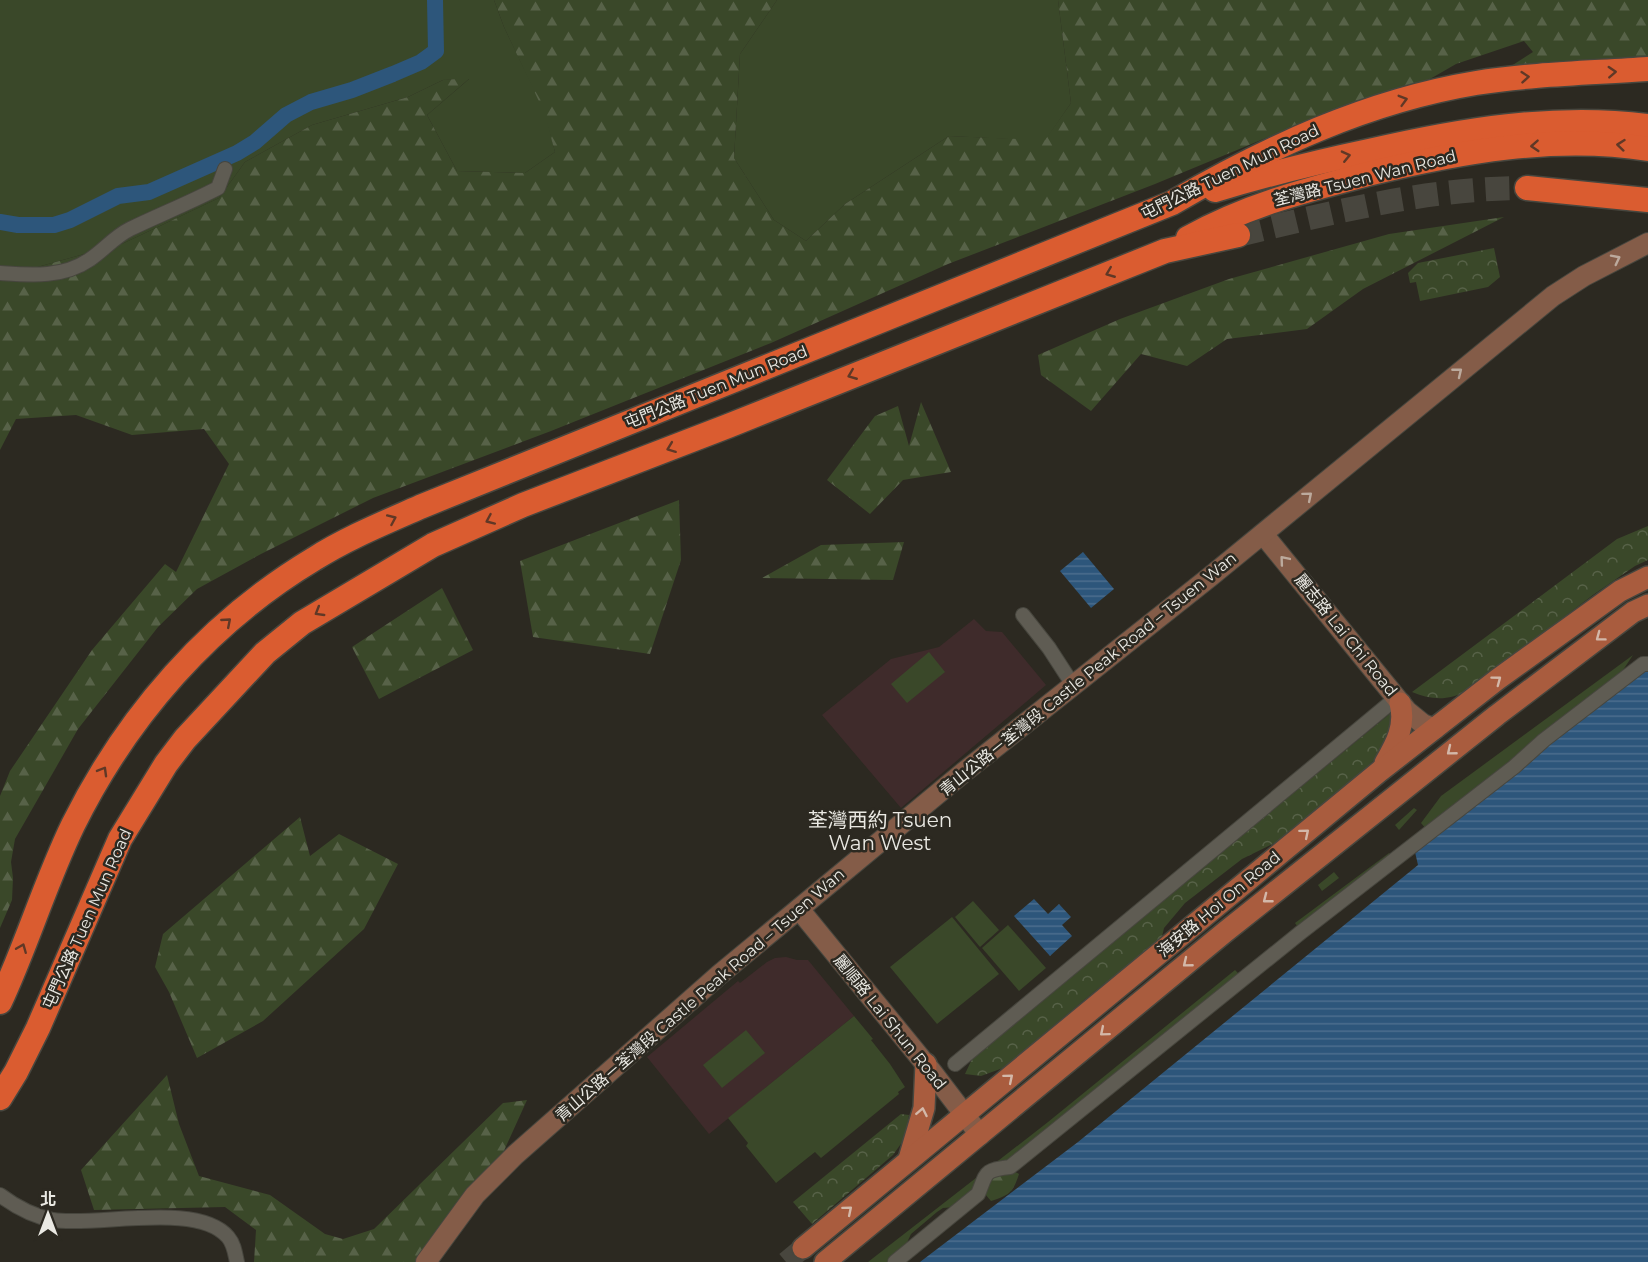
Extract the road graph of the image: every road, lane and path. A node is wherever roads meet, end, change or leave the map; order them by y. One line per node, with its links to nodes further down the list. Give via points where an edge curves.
1 (1648, 69): 8 (highway, 屯門公路 Tuen Mun Road, one-way to 1, via 1282,145 1407,99 1475,83)
2 (1648, 126): 3 (highway, 荃灣路 Tsuen Wan Road)
3 (1593, 133): 4 (highway, 荃灣路 Tsuen Wan Road, one-way to 3); 8 (highway, 荃灣路 Tsuen Wan Road, one-way to 3, via 1324,161 1455,133 1532,124); 11 (highway, 荃灣路 Tsuen Wan Road, one-way to 11, via 1539,146 1396,167 1290,194 1236,213)
4 (1648, 149)
5 (225, 169): 12 (street, via 218,188 127,230 76,268 46,274)
6 (1527, 188): 7 (highway)
7 (1648, 200)
8 (1172, 203): 24 (highway, 屯門公路 Tuen Mun Road, one-way to 8, via 64,845 110,758 185,663 223,626 279,582 346,541 420,507)
9 (1238, 235): 11 (highway, 屯門公路 Tuen Mun Road)
10 (1648, 243): 13 (street, 青山公路－荃灣段 Castle Peak Road – Tsuen Wan, one-way to 10, via 1553,296)
11 (1165, 251): 27 (highway, 屯門公路 Tuen Mun Road, one-way to 27, via 523,505 433,545 302,623 265,653 166,764 120,839 38,1028)
12 (0, 273)
13 (1263, 534): 18 (street, 青山公路－荃灣段 Castle Peak Road – Tsuen Wan); 19 (street, 麗志路 Lai Chi Road, one-way to 13)
14 (1648, 577): 21 (main road, 海安路 Hoi On Road, one-way to 14, via 1620,591)
15 (1648, 605): 20 (main road, 海安路 Hoi On Road, one-way to 20, via 1633,612)
16 (1023, 615): 18 (street)
17 (1648, 664): 36 (street, via 1544,740 1010,1167 997,1168 985,1175 978,1194)
18 (1074, 685): 23 (street, 青山公路－荃灣段 Castle Peak Road – Tsuen Wan)
19 (1395, 704): 21 (street, 麗志路 Lai Chi Road); 22 (main road, via 1402,726); 26 (street)
20 (1497, 715): 21 (main road, via 1456,730); 29 (main road, 海安路 Hoi On Road, one-way to 29, via 1225,932)
21 (1435, 729): 22 (main road, 海安路 Hoi On Road)
22 (1380, 771): 28 (main road, 海安路 Hoi On Road, one-way to 22)
23 (799, 909): 25 (street, 麗順路 Lai Shun Road); 34 (street, 青山公路－荃灣段 Castle Peak Road – Tsuen Wan, via 515,1155 476,1196)
24 (0, 1002)
25 (926, 1064): 28 (street, 麗順路 Lai Shun Road); 30 (main road, one-way to 25, via 924,1108)
26 (955, 1064)
27 (0, 1098)
28 (964, 1115): 29 (street, 麗順路 Lai Shun Road); 30 (main road, 海安路 Hoi On Road)
29 (980, 1135): 35 (main road, 海安路 Hoi On Road)
30 (909, 1159): 32 (main road, 海安路 Hoi On Road, one-way to 30)
31 (0, 1195): 33 (street, via 18,1209 55,1220 199,1221 227,1235)
32 (803, 1248)
33 (237, 1262)
34 (426, 1262)
35 (825, 1262)
36 (895, 1262)

